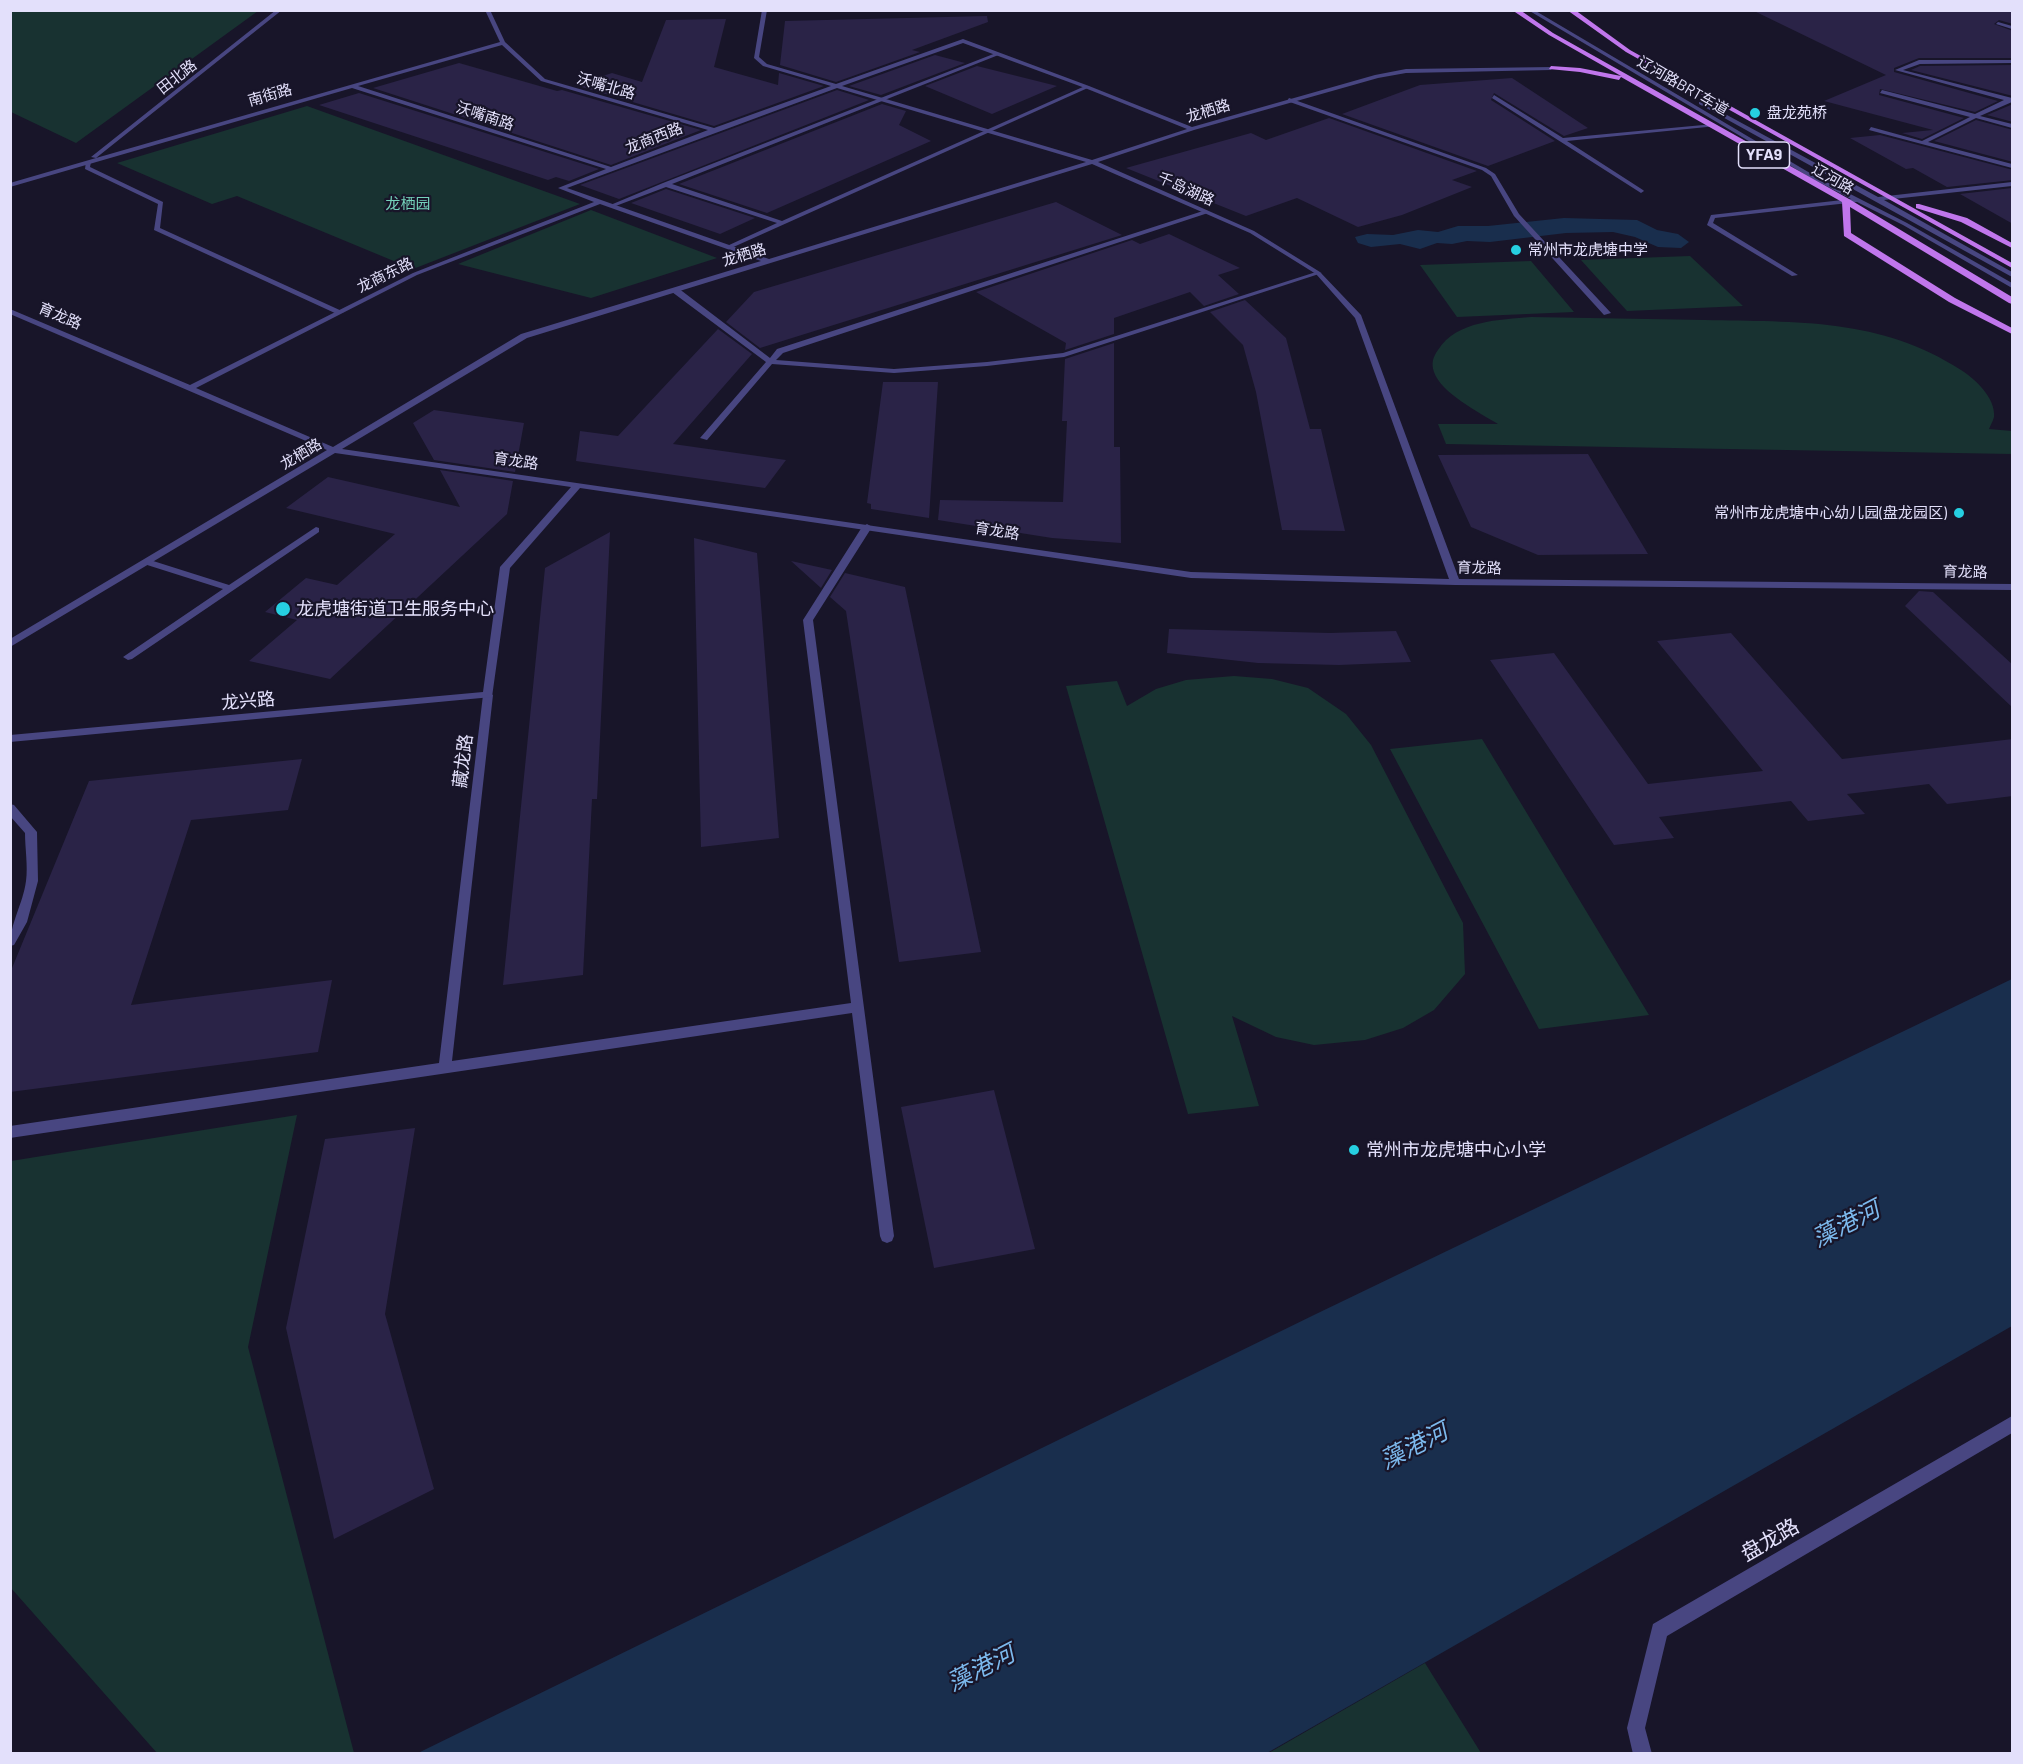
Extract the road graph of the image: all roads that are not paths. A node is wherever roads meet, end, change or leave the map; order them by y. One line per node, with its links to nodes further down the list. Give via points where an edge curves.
1 (280, 10): 33 (street, 田北路)
2 (487, 10): 10 (street)
3 (765, 10): 16 (street, 千岛湖路, via 756,57 765,65)
4 (1515, 10): 11 (main road, 辽河路 / YFA9)
5 (1530, 10): 45 (street, 辽河路BRT车道)
6 (1544, 10): 44 (street, 辽河路BRT车道)
7 (1570, 10): 43 (main road, 辽河路 / YFA9, via 1628,51)
8 (1998, 22): 9 (street)
9 (2013, 28)
10 (503, 43): 17 (street, 南街路); 29 (street, 沃嘴北路, via 543,80)
11 (1581, 51): 14 (main road, via 1583,61); 15 (main road, 辽河路 / YFA9)
12 (998, 54): 16 (street, 龙商西路, via 963,40); 18 (street); 20 (street)
13 (2013, 61): 22 (street, via 1919,62 1898,70)
14 (1551, 68): 15 (main road); 23 (street, 龙栖路, via 1406,71)
15 (1635, 82): 25 (main road, 辽河路 / YFA9)
16 (837, 85): 20 (street, 千岛湖路); 29 (street, 龙商西路)
17 (351, 86): 33 (street, 南街路); 36 (street, 沃嘴南路)
18 (1087, 87): 27 (street); 30 (street)
19 (1882, 92): 24 (street)
20 (882, 98): 30 (street, 千岛湖路); 37 (street)
21 (1494, 98): 31 (street)
22 (2012, 99): 24 (street)
23 (1289, 100): 27 (street, 龙栖路); 63 (street, via 1493,175 1516,215)
24 (1975, 116): 26 (street); 32 (street)
25 (1714, 126): 31 (street); 46 (main road, 辽河路 / YFA9)
26 (2013, 126)
27 (1192, 129): 34 (street, 龙栖路)
28 (1871, 129): 32 (street)
29 (714, 130): 36 (street, 龙商西路)
30 (987, 130): 34 (street, 千岛湖路); 50 (street)
31 (1563, 140): 41 (street)
32 (1922, 142): 35 (street)
33 (88, 162): 39 (street, 南街路); 62 (street, via 87,168 161,203 156,229)
34 (1092, 162): 49 (street, 千岛湖路); 53 (street, 龙栖路)
35 (2012, 166)
36 (612, 169): 47 (street, 龙商西路, via 561,188)
37 (666, 184): 48 (street); 50 (street)
38 (2013, 184): 40 (street)
39 (10, 185)
40 (2002, 186): 42 (street); 43 (street)
41 (1641, 191)
42 (2013, 191)
43 (1893, 198): 44 (street); 51 (main road, via 1964,220); 54 (main road, 辽河路 / YFA9)
44 (1877, 199): 45 (street); 57 (street, 辽河路BRT车道)
45 (1857, 200): 46 (street); 58 (street, 辽河路BRT车道)
46 (1846, 201): 56 (street, via 1713,216 1709,224); 60 (main road, 辽河路 / YFA9); 64 (main road, via 1847,234 1952,300)
47 (600, 202): 48 (street, 龙商西路); 62 (street, 龙商东路, via 415,274)
48 (611, 206): 52 (street, 龙商西路)
49 (1206, 212): 55 (street, 千岛湖路, via 1252,232); 65 (street, via 780,351)
50 (783, 223): 52 (street)
51 (2013, 246)
52 (729, 248): 53 (street, 龙商西路)
53 (768, 261): 59 (street, 龙栖路)
54 (2013, 266)
55 (1318, 273): 65 (street, via 1064,355 894,370); 73 (street, 千岛湖路, via 1359,317)
56 (1794, 274)
57 (2013, 275)
58 (2013, 286)
59 (675, 290): 65 (street); 68 (street, 龙栖路, via 524,336)
60 (2013, 301)
61 (10, 311): 66 (street, 育龙路)
62 (340, 312): 66 (street, 龙商东路)
63 (1607, 313)
64 (2013, 331)
65 (771, 362): 67 (street)
66 (190, 388): 68 (street, 育龙路)
67 (705, 438)
68 (334, 450): 69 (street, 育龙路); 72 (street, 龙栖路)
69 (578, 485): 70 (street, 育龙路); 78 (street, 藏龙路, via 505,567)
70 (867, 527): 73 (street, 育龙路, via 1191,575); 82 (street, via 808,620)
71 (316, 530): 75 (street)
72 (147, 562): 75 (street); 76 (street, 龙栖路)
73 (1455, 582): 74 (street, 育龙路)
74 (2013, 587)
75 (230, 588): 77 (street)
76 (10, 644)
77 (128, 657)
78 (488, 695): 79 (street, 龙兴路); 83 (street, 藏龙路)
79 (10, 739)
80 (10, 808): 81 (street, via 31,832 32,881 21,922)
81 (10, 942)
82 (858, 1007): 83 (street); 85 (street)
83 (446, 1068): 84 (street)
84 (10, 1132)
85 (887, 1236)
86 (2013, 1424): 87 (street, 盘龙路, via 1659,1630 1636,1728)
87 (1643, 1754)

